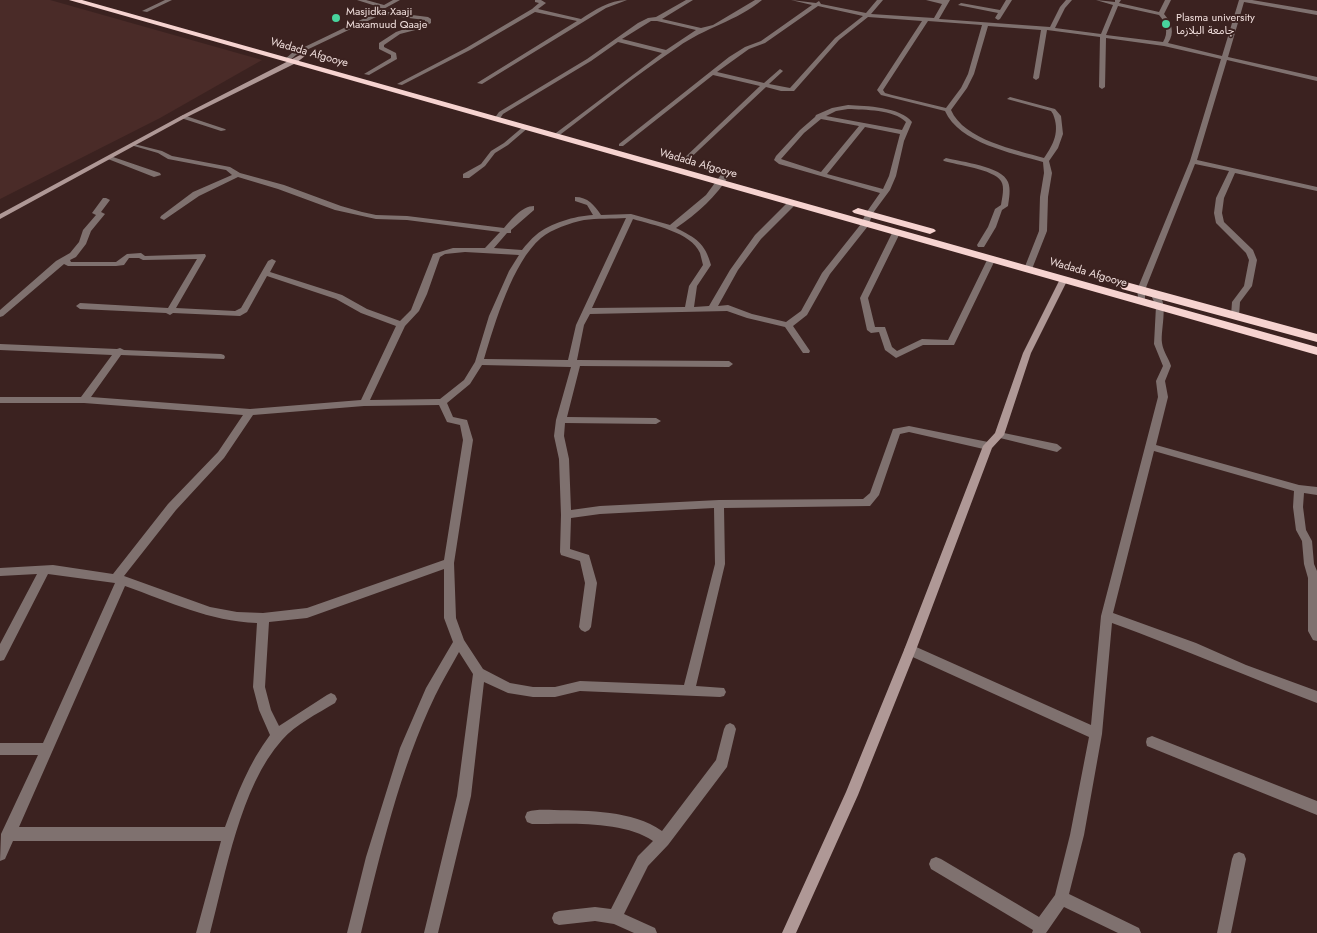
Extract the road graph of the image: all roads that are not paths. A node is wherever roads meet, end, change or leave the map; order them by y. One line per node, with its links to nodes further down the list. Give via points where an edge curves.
1 (73, 0): 44 (highway, Wadada Afgooye)
2 (105, 0): 25 (highway, Wadada Afgooye)
3 (169, 0): 25 (street)
4 (360, 0): 23 (street)
5 (397, 0): 23 (street)
6 (538, 0): 24 (street, via 543,3)
7 (624, 0): 32 (street)
8 (690, 0): 31 (street)
9 (758, 0): 39 (street, via 715,26)
10 (794, 0): 21 (street)
11 (823, 0): 21 (street)
12 (880, 0): 30 (street)
13 (928, 0): 19 (street)
14 (1008, 0): 27 (street)
15 (1069, 0): 38 (street)
16 (1099, 0): 20 (street)
17 (1168, 0): 29 (street)
18 (1242, 0): 28 (street); 45 (street)
19 (946, 1): 33 (street)
20 (1116, 2): 29 (street); 40 (street)
21 (817, 5): 30 (street); 47 (street, via 763,42 739,52)
22 (960, 5): 27 (street)
23 (384, 7): 26 (street)
24 (534, 10): 32 (street); 52 (street)
25 (145, 11): 44 (highway, Wadada Afgooye)
26 (374, 12): 44 (street, via 374,16); 48 (street, via 428,19 428,23 381,44 381,48 394,54 394,59)
27 (1001, 12): 35 (street)
28 (1317, 13)
29 (1160, 14): 42 (street, via 1171,33 1169,41)
30 (866, 15): 34 (street); 53 (street, via 837,39 792,90)
31 (657, 19): 39 (street); 41 (street, via 640,24)
32 (582, 20): 51 (street)
33 (936, 20): 34 (street); 36 (street)
34 (925, 21): 56 (street, via 880,90 883,94)
35 (994, 25): 36 (street); 37 (street)
36 (986, 26): 56 (street, via 965,87)
37 (1044, 29): 38 (street); 49 (street)
38 (1052, 29): 40 (street)
39 (701, 30): 43 (street)
40 (1103, 36): 42 (street); 54 (street)
41 (617, 40): 43 (street); 57 (street)
42 (1164, 44): 45 (street)
43 (667, 52): 63 (street)
44 (294, 58): 48 (highway, Wadada Afgooye); 57 (highway, Wadada Afgooye); 59 (street)
45 (1223, 58): 50 (street); 70 (street)
46 (780, 71): 53 (street)
47 (713, 73): 53 (street); 66 (street)
48 (367, 74): 52 (highway, Wadada Afgooye)
49 (1036, 78)
50 (1317, 78)
51 (480, 83)
52 (400, 84): 57 (highway, Wadada Afgooye)
53 (766, 85): 71 (street)
54 (1102, 87)
55 (1010, 99): 69 (street, via 1046,107 1057,113 1059,142)
56 (948, 110): 69 (street, via 950,119 978,139)
57 (499, 116): 61 (highway, Wadada Afgooye); 63 (highway, Wadada Afgooye)
58 (818, 116): 60 (street); 64 (street, via 852,107 870,108 907,119); 75 (street, via 777,160)
59 (183, 118): 62 (street); 65 (street)
60 (863, 125): 64 (street); 75 (street)
61 (526, 127): 63 (highway, Wadada Afgooye); 76 (street)
62 (223, 130)
63 (559, 132): 66 (highway, Wadada Afgooye); 77 (highway, Wadada Afgooye)
64 (905, 133): 79 (street, via 894,174)
65 (136, 145): 67 (street); 74 (street, via 170,158 228,168)
66 (621, 145): 71 (highway, Wadada Afgooye)
67 (110, 158): 73 (street); 85 (street)
68 (946, 160): 92 (street, via 978,168 1002,178 1005,184 1004,206 999,209)
69 (1046, 160): 98 (street, via 1048,173 1043,231)
70 (1193, 161): 72 (street); 102 (street)
71 (682, 163): 77 (highway, Wadada Afgooye)
72 (1233, 170): 78 (street); 110 (street, via 1220,198 1219,218 1224,228 1250,252 1253,260 1248,286 1236,302)
73 (157, 175)
74 (237, 175): 87 (street, via 196,194); 90 (street, via 376,217)
75 (822, 175): 79 (street)
76 (466, 176)
77 (724, 179): 82 (highway, Wadada Afgooye); 88 (highway, Wadada Afgooye); 89 (street, via 686,219)
78 (1317, 189)
79 (884, 192): 88 (street)
80 (578, 199): 86 (street, via 590,204)
81 (106, 200): 96 (street, via 96,214 101,214 87,230 73,255)
82 (792, 203): 88 (highway, Wadada Afgooye); 105 (street, via 758,237)
83 (531, 208): 90 (street, via 520,215)
84 (631, 216): 86 (street); 89 (street); 108 (street)
85 (0, 217)
86 (598, 217): 94 (street, via 558,226 539,236)
87 (164, 218)
88 (866, 219): 91 (highway, Wadada Afgooye); 92 (highway, Wadada Afgooye); 112 (street, via 826,274 804,313)
89 (670, 228): 106 (street, via 691,238 703,252 707,265 694,286)
90 (508, 231): 93 (street)
91 (896, 233): 95 (highway, Wadada Afgooye); 95 (street, via 864,298 871,330 882,329 888,348 896,355 922,342 951,343)
92 (981, 245): 98 (highway, Wadada Afgooye)
93 (487, 250): 94 (street); 111 (street, via 440,252 415,311)
94 (524, 253): 119 (street, via 493,316)
95 (992, 258): 98 (highway, Wadada Afgooye)
96 (66, 259): 107 (street, via 68,264 116,264 127,256 202,256); 109 (street)
97 (272, 261): 99 (street)
98 (1029, 264): 100 (highway, Wadada Afgooye); 102 (highway, Wadada Afgooye)
99 (265, 273): 107 (street, via 244,310 237,314); 111 (street, via 339,297 364,312)
100 (1064, 280): 102 (highway, Wadada Afgooye); 129 (street, via 1027,353)
101 (1154, 293): 102 (highway, Wadada Afgooye); 104 (street); 110 (highway, Wadada Afgooye)
102 (1142, 296): 104 (highway, Wadada Afgooye)
103 (80, 306): 107 (street)
104 (1160, 306): 117 (highway, Wadada Afgooye); 131 (street, via 1158,344 1167,366 1160,379 1162,397)
105 (712, 309): 106 (street); 112 (street, via 728,308)
106 (689, 310): 108 (street)
107 (170, 312)
108 (588, 312): 120 (street, via 580,324)
109 (0, 314)
110 (1235, 316): 113 (highway, Wadada Afgooye)
111 (402, 325): 125 (street)
112 (788, 325): 116 (street)
113 (1317, 338)
114 (0, 347): 115 (street)
115 (120, 351): 118 (street); 123 (street)
116 (806, 351)
117 (1317, 351)
118 (221, 357)
119 (479, 362): 120 (street); 124 (street, via 467,382)
120 (574, 364): 121 (street); 127 (street)
121 (729, 364)
122 (0, 400): 123 (street)
123 (84, 400): 126 (street)
124 (442, 402): 125 (street); 137 (street, via 450,420 464,422 468,440)
125 (364, 403): 126 (street)
126 (250, 412): 140 (street, via 221,455 172,507)
127 (561, 420): 128 (street); 136 (street, via 559,436 564,458)
128 (656, 421)
129 (999, 435): 130 (street); 132 (street)
130 (988, 446): 135 (street, via 902,429 893,434 874,495 866,504); 146 (street)
131 (1152, 447): 133 (street); 141 (street)
132 (1057, 448)
133 (1299, 489): 134 (street); 144 (street, via 1301,530 1307,541 1314,578 1314,631)
134 (1317, 491)
135 (718, 504): 136 (street, via 600,510); 149 (street, via 720,564)
136 (566, 515): 143 (street, via 565,552 585,558 590,574)
137 (449, 563): 142 (street, via 307,613); 145 (street, via 450,618)
138 (45, 569): 139 (street); 140 (street); 147 (street)
139 (0, 572)
140 (118, 580): 142 (street, via 210,612); 158 (street)
141 (1107, 616): 151 (street); 154 (street)
142 (263, 618): 155 (street, via 259,687)
143 (585, 627)
144 (1317, 636)
145 (459, 642): 148 (street); 172 (street, via 430,692 406,748)
146 (910, 650): 154 (street); 175 (street, via 851,795)
147 (0, 656)
148 (479, 672): 149 (street, via 508,688 534,692 555,692 580,686); 173 (street, via 464,796)
149 (689, 690): 150 (street)
150 (720, 692)
151 (1317, 697)
152 (331, 699): 155 (street)
153 (730, 729): 163 (street, via 722,763)
154 (1096, 734): 167 (street)
155 (277, 736): 162 (street, via 254,771)
156 (1152, 742): 159 (street)
157 (0, 749): 158 (street)
158 (46, 749): 161 (street)
159 (1317, 808)
160 (532, 817): 163 (street, via 622,823 646,829)
161 (8, 834): 162 (street); 164 (street)
162 (230, 834): 171 (street)
163 (664, 840): 168 (street, via 643,861)
164 (0, 854)
165 (1239, 859): 177 (street)
166 (936, 864): 170 (street)
167 (1061, 898): 170 (street); 176 (street)
168 (615, 917): 169 (street, via 595,914); 174 (street)
169 (559, 918)
170 (1040, 930)
171 (203, 933)
172 (354, 933)
173 (432, 933)
174 (650, 933)
175 (789, 933)
176 (1134, 933)
177 (1224, 933)

